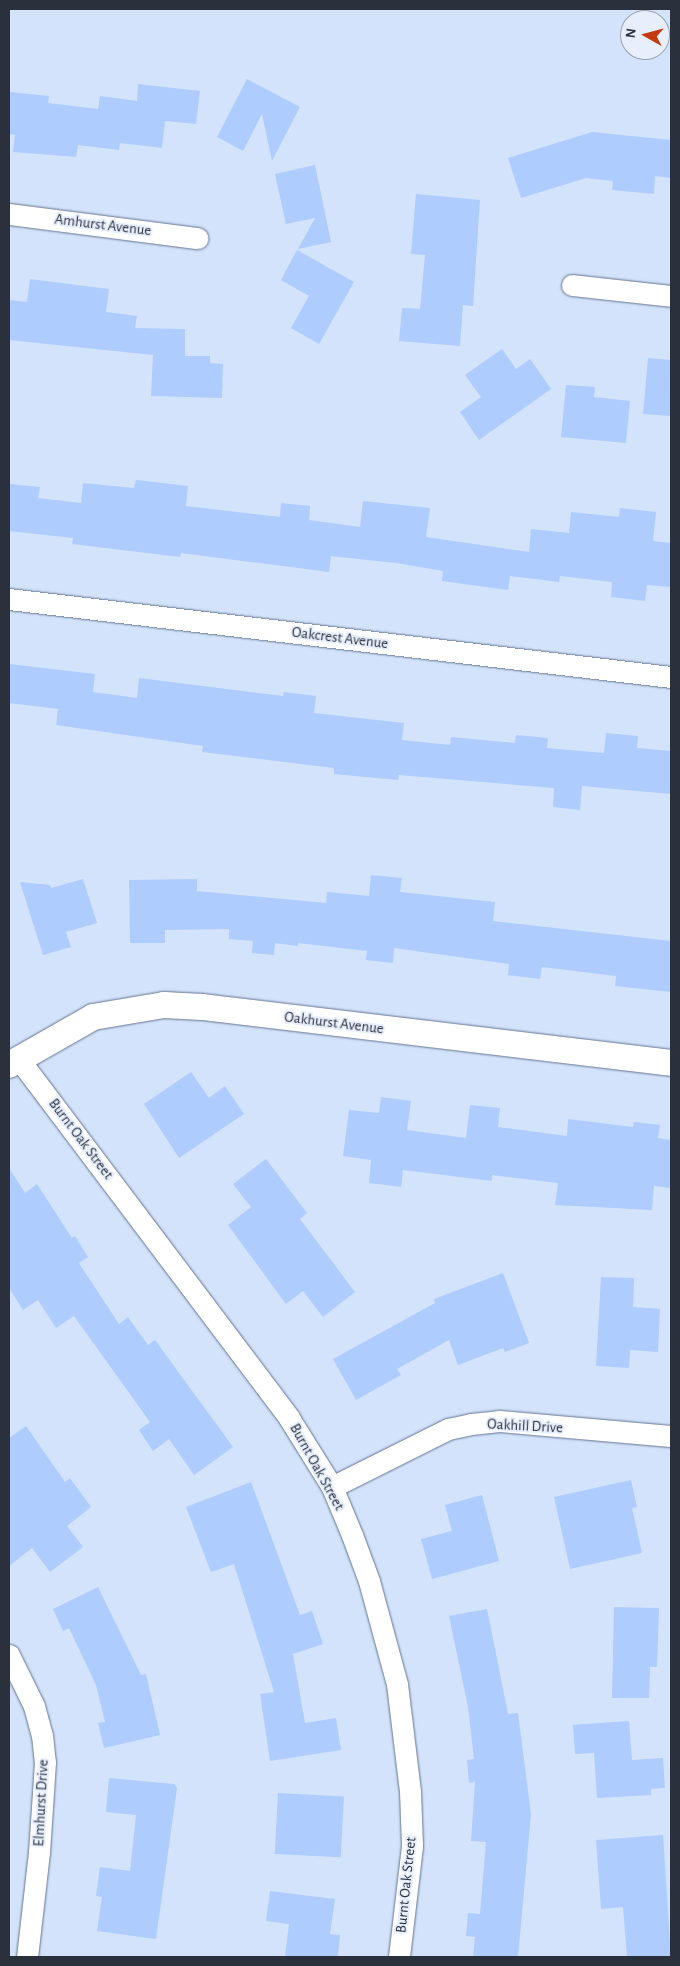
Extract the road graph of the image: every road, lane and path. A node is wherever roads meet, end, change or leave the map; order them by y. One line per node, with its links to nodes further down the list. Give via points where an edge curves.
1 (9, 214): 2 (street, Amhurst Avenue)
2 (197, 238)
3 (572, 285): 4 (street)
4 (671, 296)
5 (9, 599): 6 (street, Oakcrest Avenue)
6 (671, 677)
7 (13, 1062): 8 (street, Oakhurst Avenue, via 93,1017 164,1005); 10 (street, Burnt Oak Street, via 290,1418)
8 (671, 1063)
9 (671, 1436): 10 (street, Oakhill Drive, via 498,1421 471,1424 448,1429)
10 (332, 1486): 13 (street, Burnt Oak Street, via 369,1581 397,1684 404,1729 412,1846)
11 (9, 1655): 12 (street, Elmhurst Drive, via 34,1706 45,1762)
12 (27, 1957)
13 (398, 1957)

